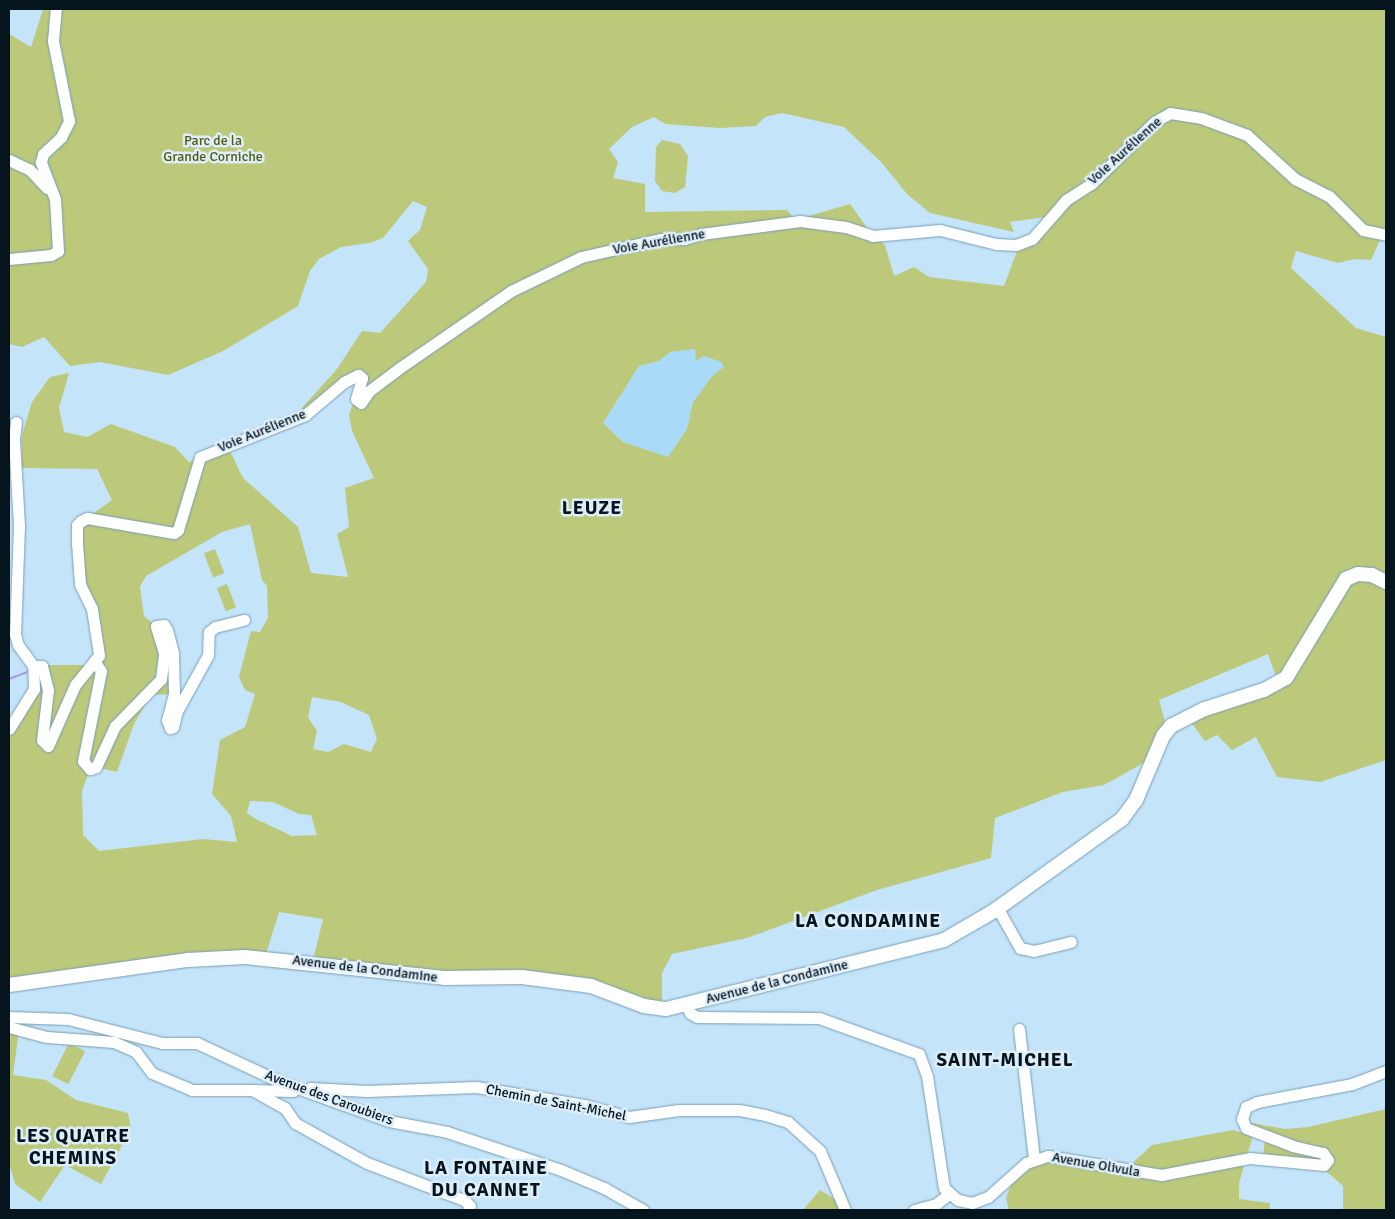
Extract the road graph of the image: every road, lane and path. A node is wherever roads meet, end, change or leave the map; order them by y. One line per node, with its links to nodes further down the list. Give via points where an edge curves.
1 (56, 9): 3 (street, via 53,41 69,118 64,132 42,158 42,166)
2 (9, 160): 3 (street, via 30,170)
3 (53, 191): 5 (street, via 59,237 56,253)
4 (1386, 235): 9 (street, Voie Aurélienne, via 1363,230 1329,196 1295,180 1247,135 1201,118 1170,113 1154,122 1091,184 1066,200 1041,231 1024,243 1002,245 940,230 873,236 846,227 800,221 701,234 684,240 660,239 581,257 511,291 398,369 369,391 361,403 356,399 362,378 358,375 344,382 305,415 200,457 178,530 174,533 87,518 81,521 77,525 80,584 92,610 98,636 99,655)
5 (9, 259)
6 (16, 422): 10 (street, via 19,526 15,634 18,645)
7 (1386, 582): 12 (main road, Avenue de la Condamine, via 1372,575 1358,574 1346,579 1293,670 1280,683 1224,701 1171,726 1162,736 1136,800 1122,819)
8 (244, 620): 9 (street, via 214,627 209,632 208,655 177,711 174,727 170,728 167,720 174,694 173,653 164,625 156,626 164,653 161,679 115,726 96,767 90,770 83,761 101,671)
9 (94, 661): 10 (street, via 75,684 48,746 42,740 47,714 46,672 42,666)
10 (33, 666): 11 (street, via 34,689)
11 (9, 729)
12 (998, 909): 13 (street, via 1020,948 1034,951); 15 (main road, Avenue de la Condamine, via 965,931 944,940)
13 (1071, 942)
14 (9, 985): 15 (main road, Avenue de la Condamine, via 188,960 245,957 444,978 522,977 591,986 644,1006 666,1009)
15 (686, 1005): 23 (street, via 697,1017 819,1018 920,1054 940,1172)
16 (9, 1017): 20 (street, Avenue des Caroubiers, via 68,1020 162,1043 197,1043 278,1081)
17 (9, 1028): 21 (street, via 47,1037 114,1042 136,1052 152,1073 192,1090)
18 (1019, 1029): 22 (street)
19 (1386, 1071): 22 (street, Avenue Olivula, via 1352,1084 1246,1106 1242,1119 1246,1128 1293,1146 1323,1153 1328,1160 1324,1165 1250,1158 1161,1175 1064,1157)
20 (305, 1089): 21 (street, via 296,1092); 25 (street, Avenue des Caroubiers, via 389,1121 448,1132 561,1170 604,1188); 26 (street, Chemin de Saint-Michel, via 367,1091 476,1087 585,1105 629,1118 679,1110 739,1110 764,1115 788,1122 820,1151)
21 (252, 1090): 24 (street, via 285,1108 294,1123 367,1163 437,1187 464,1200 470,1206)
22 (1034, 1158): 23 (street, Avenue Olivula, via 978,1202 967,1202)
23 (949, 1194): 27 (street, via 936,1204)
24 (468, 1210)
25 (643, 1210)
26 (845, 1210)
27 (914, 1210)

